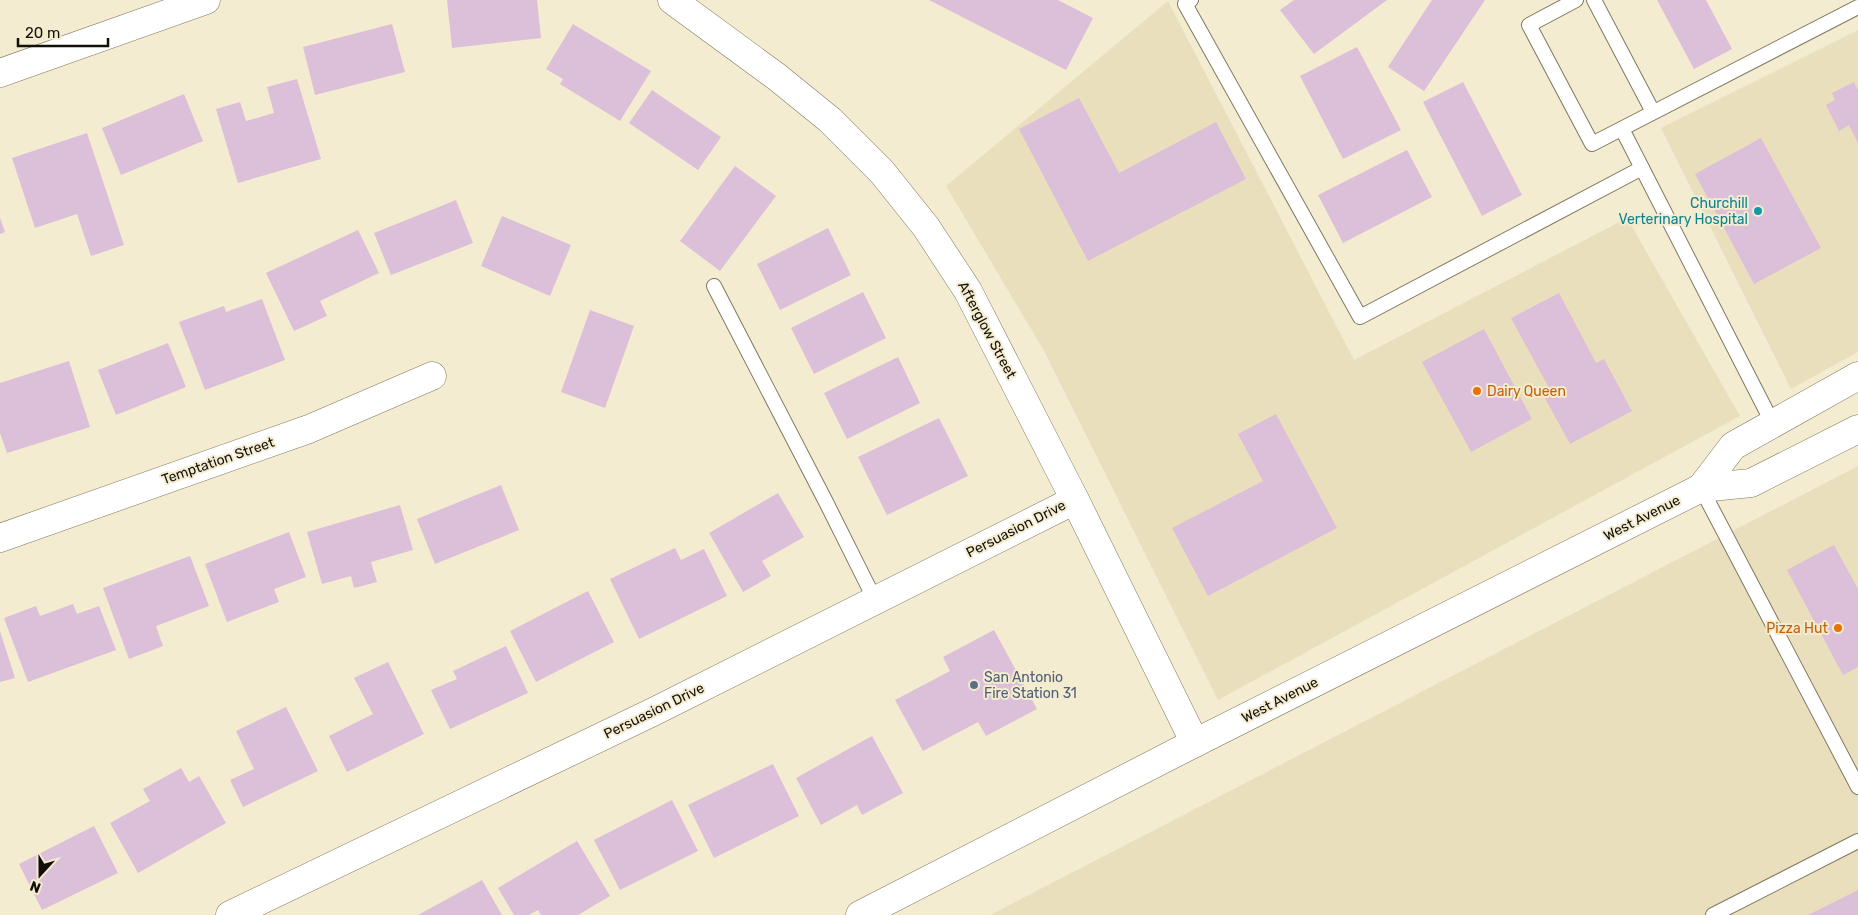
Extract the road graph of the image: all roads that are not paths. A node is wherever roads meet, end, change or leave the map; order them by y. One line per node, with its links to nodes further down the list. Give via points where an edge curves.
1 (206, 0): 7 (street)
2 (672, 0): 17 (street, Afterglow Street, via 830,120 882,172 926,226 968,290)
3 (1191, 0): 10 (lane, via 1186,4 1360,317)
4 (1594, 0): 8 (lane)
5 (1566, 2): 9 (lane, via 1529,25 1592,144)
6 (1858, 6): 8 (lane)
7 (0, 73)
8 (1654, 112): 9 (lane)
9 (1622, 128): 10 (lane)
10 (1642, 168): 14 (lane)
11 (714, 286): 19 (lane)
12 (432, 376): 18 (street, Temptation Street, via 309,429)
13 (1858, 376): 14 (street, West Avenue)
14 (1773, 424): 16 (street, West Avenue, via 1733,446)
15 (1858, 429): 16 (street, West Avenue, via 1750,483)
16 (1702, 488): 20 (street, West Avenue); 21 (lane)
17 (1075, 500): 19 (street, Persuasion Drive); 20 (street, Afterglow Street)
18 (0, 538)
19 (875, 600): 23 (street, Persuasion Drive, via 653,712)
20 (1195, 743): 24 (street, West Avenue)
21 (1858, 787)
22 (1858, 841): 25 (lane)
23 (230, 915)
24 (861, 915)
25 (1713, 915)

